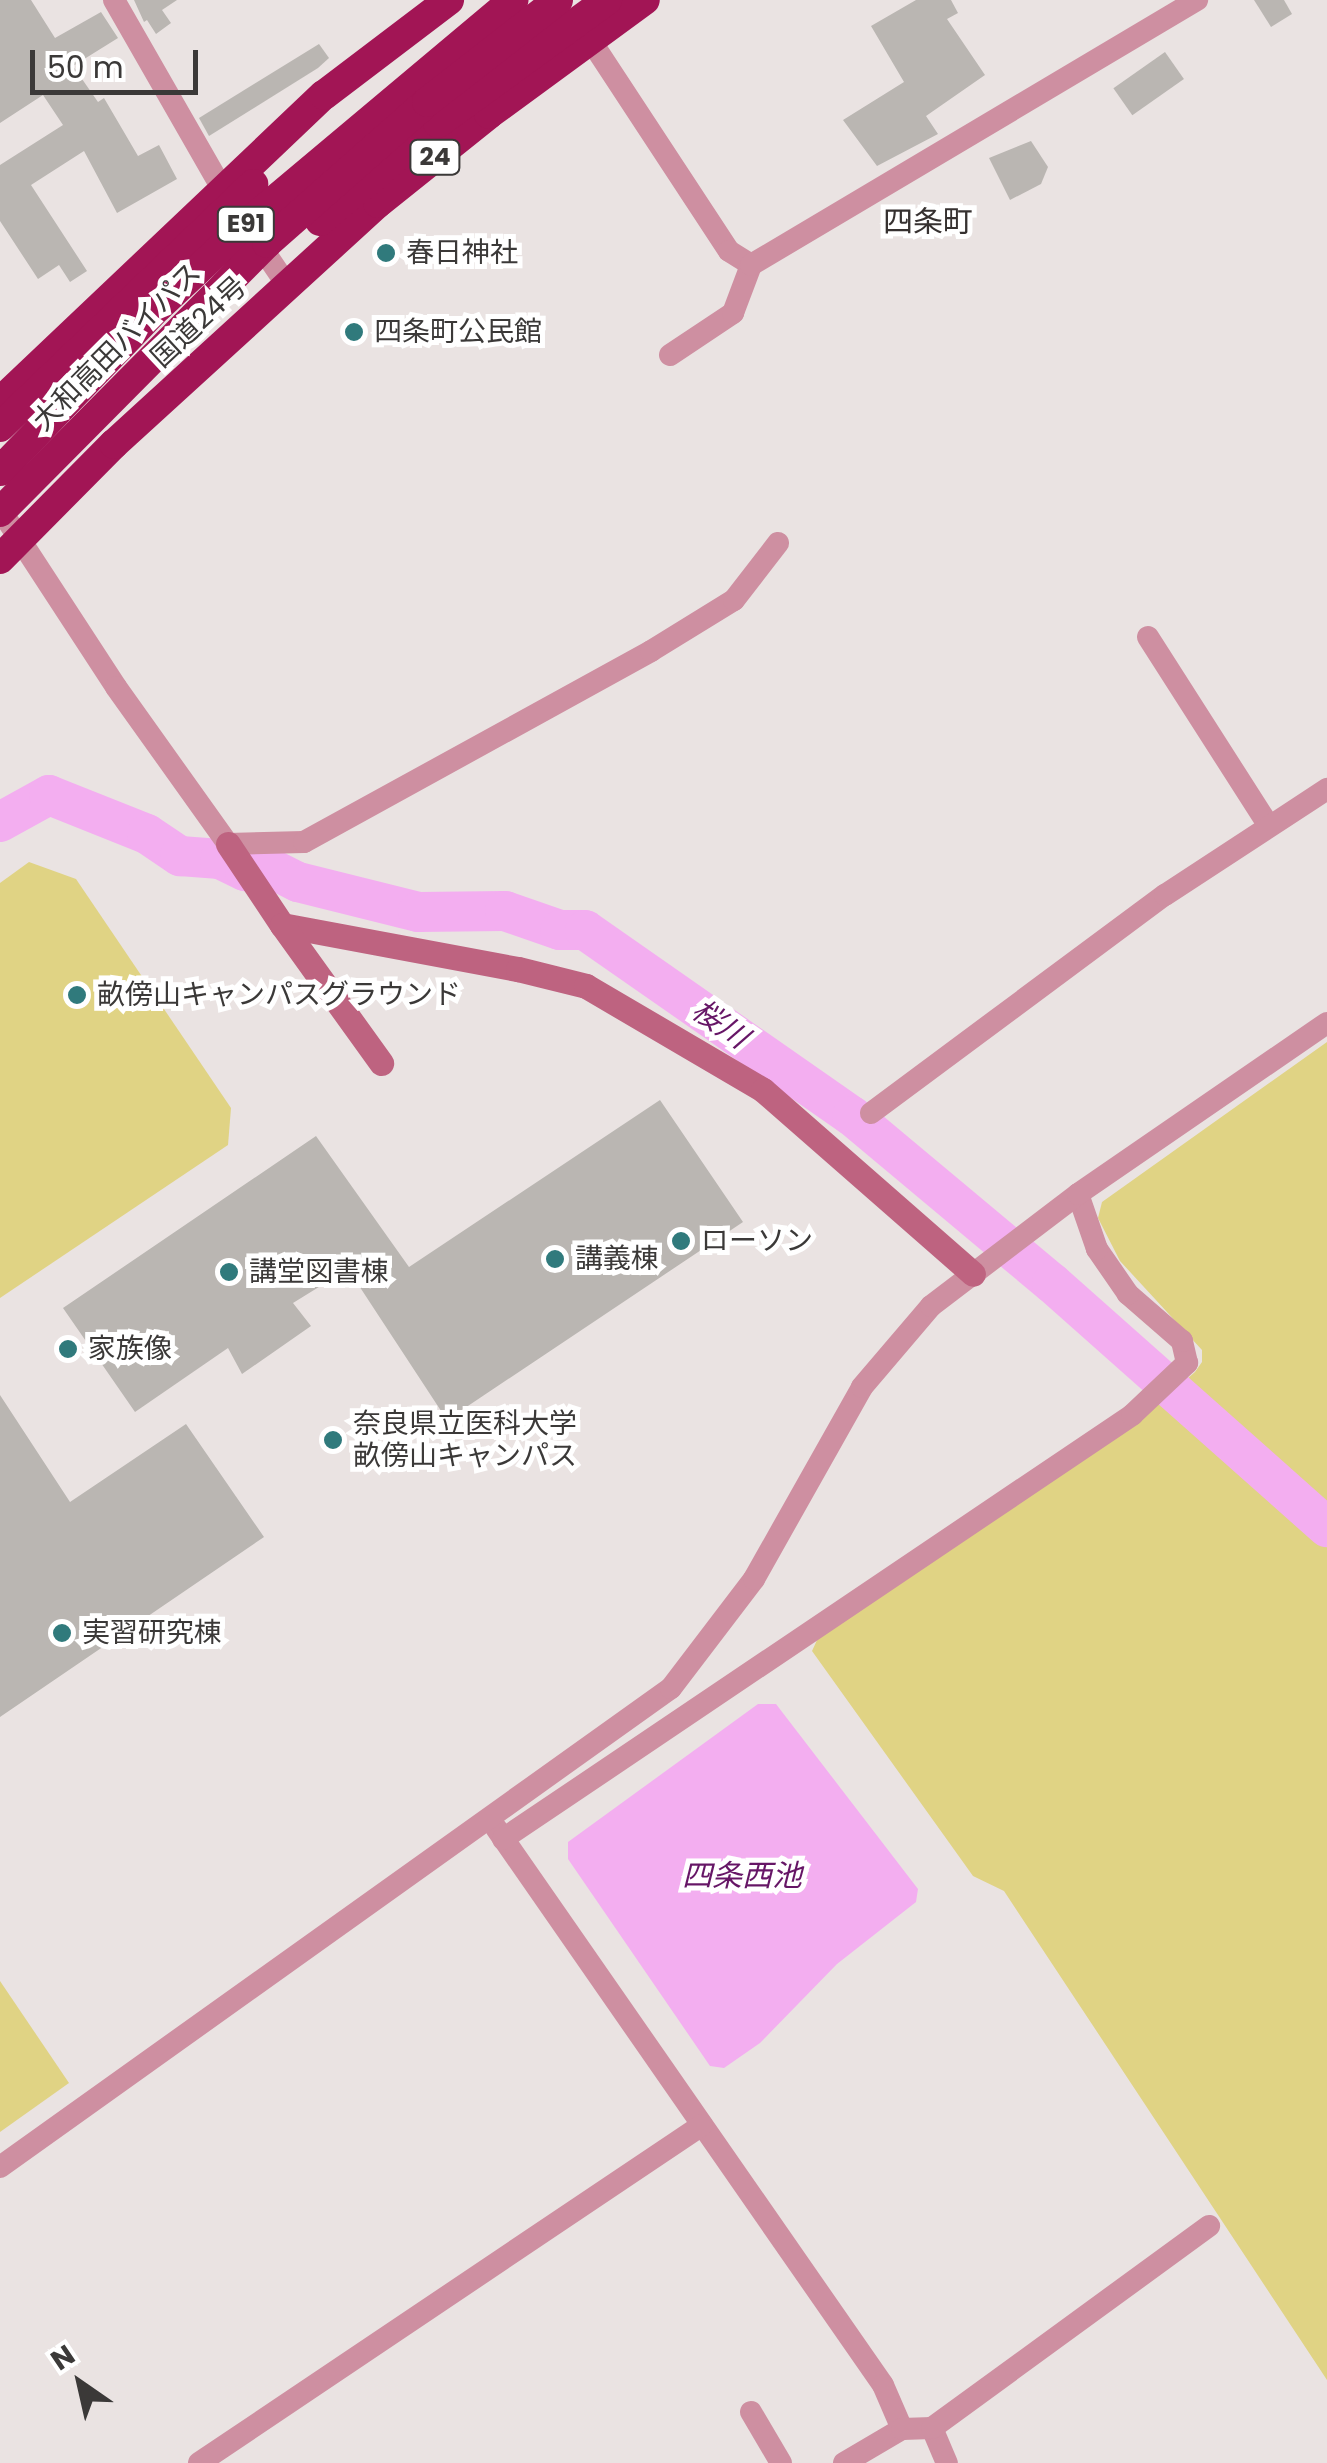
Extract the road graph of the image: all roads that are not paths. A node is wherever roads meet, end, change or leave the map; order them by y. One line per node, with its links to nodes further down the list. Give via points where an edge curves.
1 (114, 0): 10 (street)
2 (449, 0): 10 (highway, via 324,95)
3 (472, 0): 15 (highway, bridge, via 253,184)
4 (513, 0): 17 (highway, 大和高田バイパス / E91, bridge, via 250,221)
5 (561, 0): 9 (highway); 16 (highway, 大和高田バイパス / E91, bridge, via 348,170)
6 (607, 0): 16 (highway, bridge, via 410,146)
7 (645, 0): 9 (highway, 国道24号 / 24)
8 (1196, 0): 11 (street)
9 (591, 41): 11 (street, via 729,251); 12 (highway, 国道24号 / 24, via 433,158)
10 (221, 189): 12 (street); 14 (highway)
11 (752, 265): 13 (street, via 733,313)
12 (287, 285): 20 (highway, 国道24号 / 24)
13 (670, 356)
14 (0, 402)
15 (0, 427)
16 (44, 464): 18 (highway, 大和高田バイパス / E91, bridge)
17 (0, 471)
18 (0, 511): 20 (street)
19 (778, 543): 24 (street, via 734,600 304,842)
20 (8, 550): 24 (street)
21 (1148, 638): 23 (street)
22 (1327, 789): 23 (street)
23 (1268, 825): 28 (street)
24 (228, 844): 25 (street)
25 (282, 925): 27 (street); 30 (street, via 586,986 763,1090)
26 (1327, 1023): 29 (street)
27 (382, 1063)
28 (871, 1113)
29 (1078, 1194): 30 (street); 32 (street, via 1098,1249 1128,1294 1182,1341 1186,1364 1132,1415)
30 (973, 1274): 31 (street, via 931,1306 862,1388 754,1579 670,1688)
31 (489, 1819): 32 (street); 34 (street)
32 (503, 1840): 33 (street)
33 (702, 2125): 38 (street, via 883,2385); 39 (street)
34 (0, 2167)
35 (1210, 2226): 37 (street)
36 (751, 2412): 40 (street)
37 (932, 2428): 38 (street); 42 (street)
38 (902, 2430): 41 (street)
39 (199, 2463)
40 (781, 2463)
41 (844, 2463)
42 (947, 2463)

